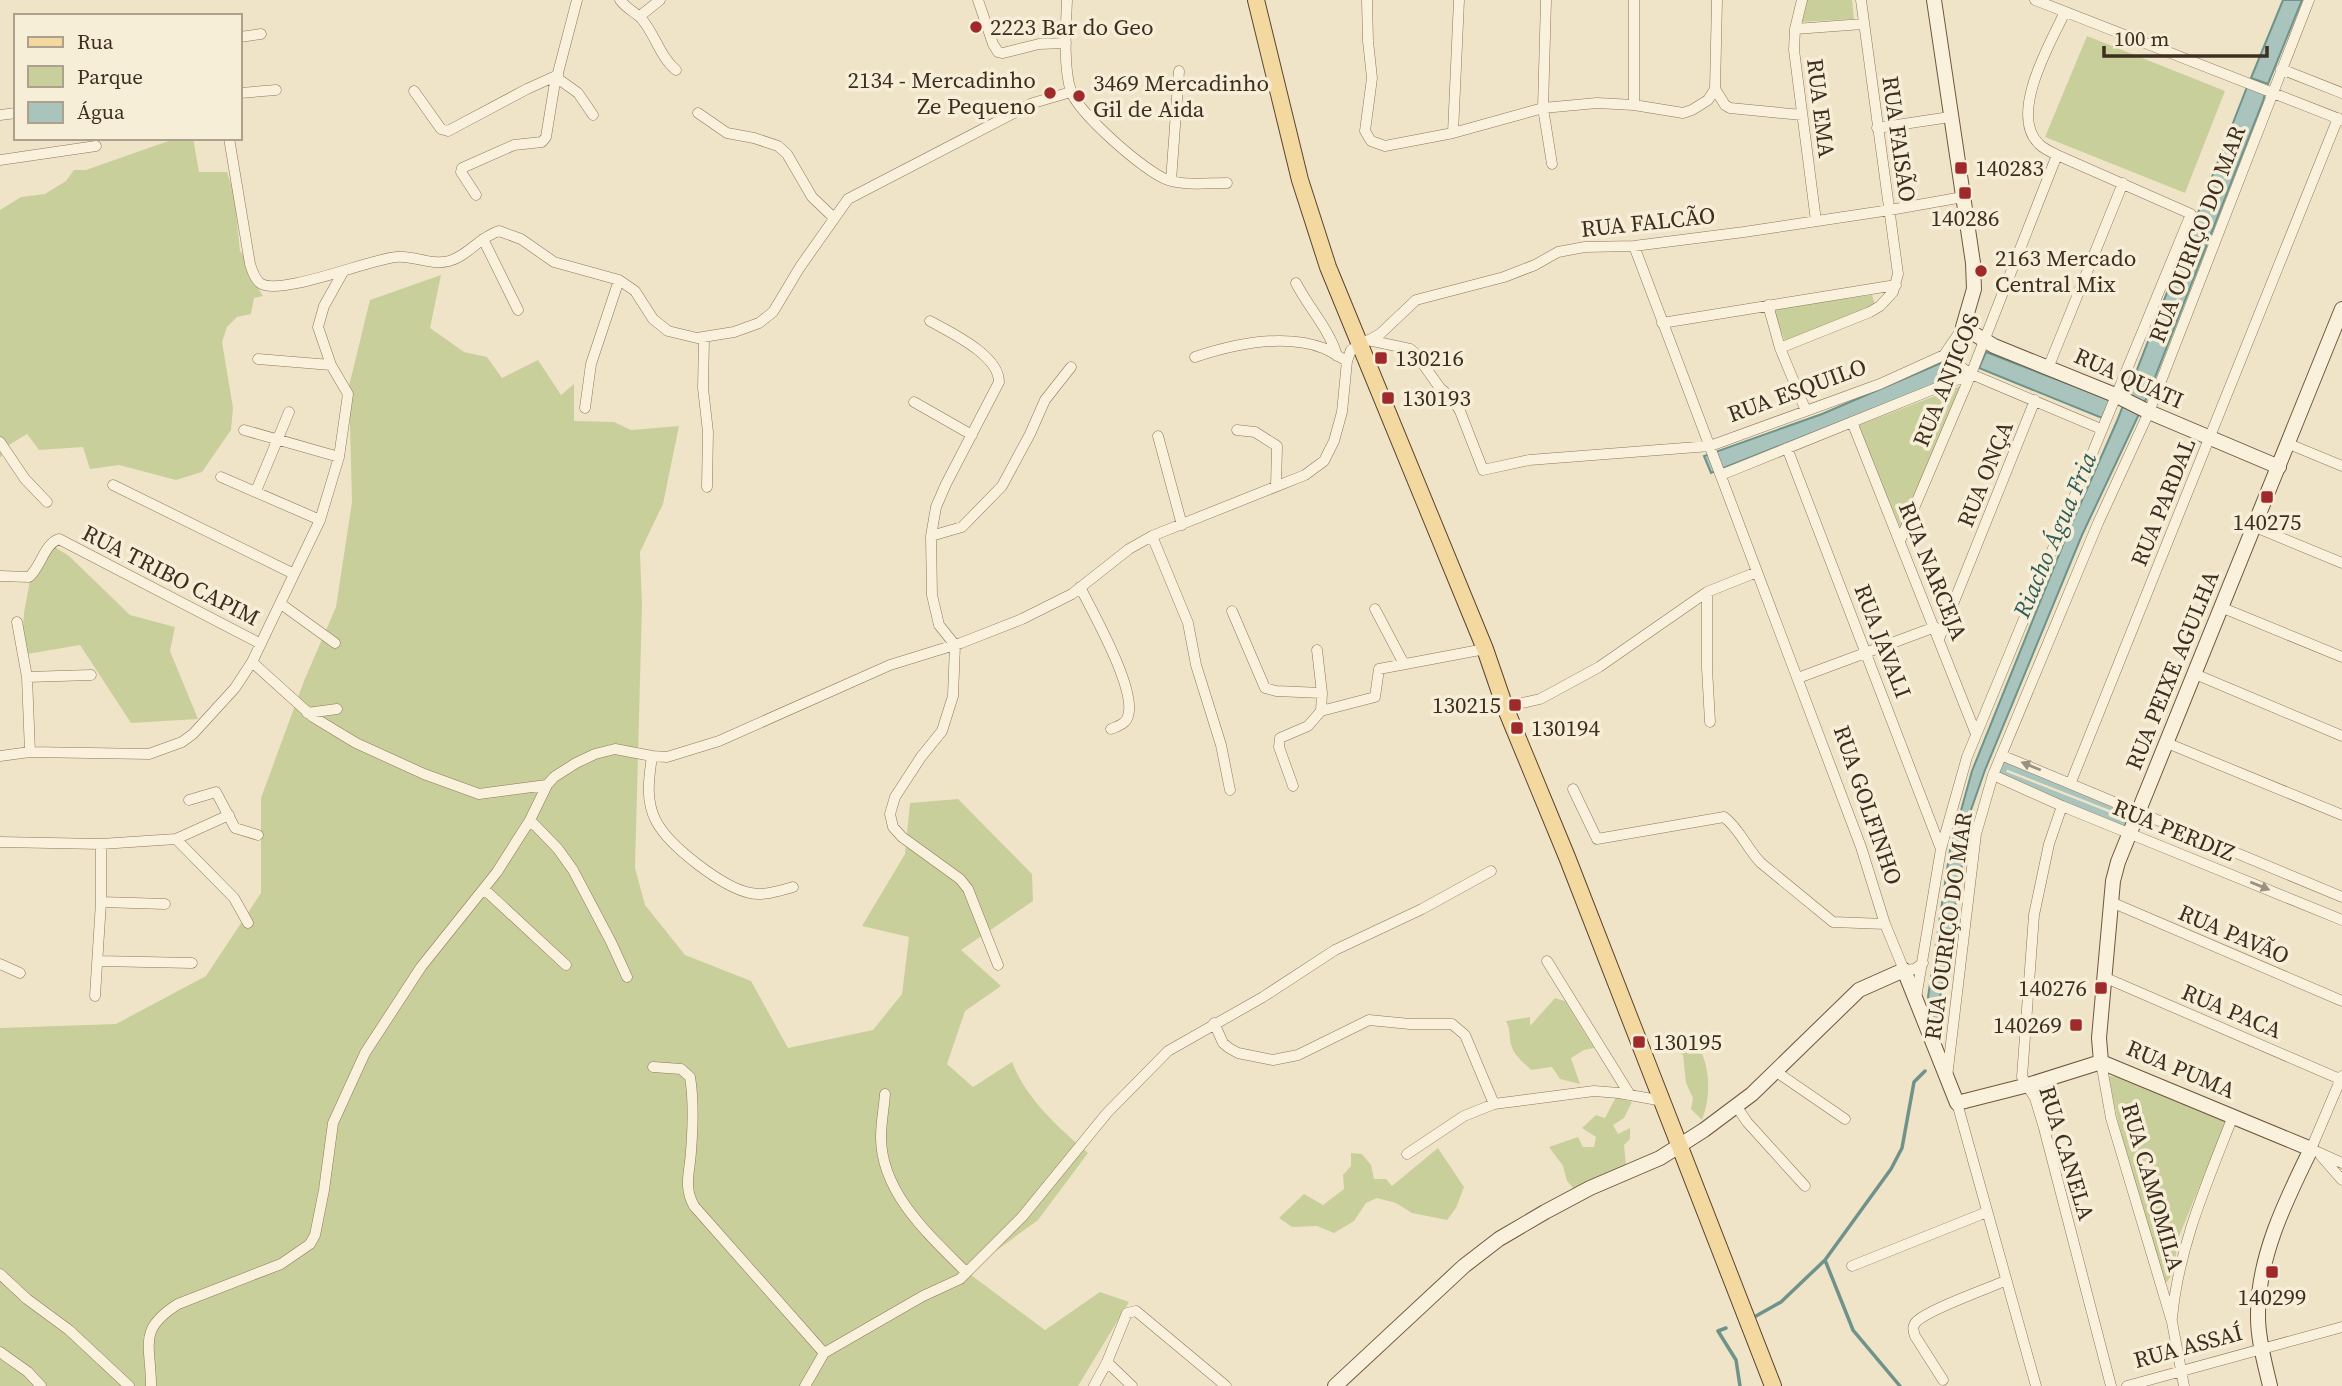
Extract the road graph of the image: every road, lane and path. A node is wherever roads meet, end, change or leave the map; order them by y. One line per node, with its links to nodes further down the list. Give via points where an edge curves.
1 (577, 0): 27 (street)
2 (620, 0): 18 (street)
3 (660, 0): 18 (street)
4 (978, 0): 23 (street, via 998,52)
5 (1067, 0): 23 (street)
6 (1256, 0): 71 (main road, via 1300,180 1328,267)
7 (1367, 0): 43 (street, via 1372,78 1364,131 1376,144 1393,146)
8 (1460, 0): 43 (street)
9 (1546, 0): 36 (street)
10 (1634, 0): 35 (street)
11 (1717, 0): 28 (street)
12 (1802, 0): 20 (street, RUA EMA)
13 (1861, 0): 19 (street, RUA FAISÃO)
14 (1934, 0): 40 (street)
15 (2035, 0): 17 (street)
16 (2309, 0): 24 (street, RUA OURIÇO DO MAR)
17 (2065, 12): 32 (street); 46 (street, via 2039,65 2029,115 2038,144)
18 (640, 16): 25 (street)
19 (1863, 24): 20 (street); 42 (street, RUA FAISÃO)
20 (1795, 29): 38 (street, RUA EMA)
21 (261, 34): 22 (street)
22 (242, 37)
23 (1066, 43): 31 (street)
24 (2281, 69): 32 (street, RUA OURIÇO DO MAR); 34 (street)
25 (676, 71)
26 (1179, 71): 49 (street)
27 (558, 77): 30 (street, via 447,131); 39 (street, via 578,93); 52 (street, via 544,140 514,145 462,168)
28 (1715, 89): 35 (street, via 1708,100 1683,113); 38 (street, via 1730,108)
29 (276, 90): 33 (street)
30 (414, 91)
31 (1071, 92): 49 (street, via 1093,120 1144,167); 55 (street, via 1033,103 867,187 848,198)
32 (2270, 92): 41 (street); 86 (street, RUA OURIÇO DO MAR)
33 (242, 93)
34 (2342, 93)
35 (1633, 105): 36 (street)
36 (1544, 108): 43 (street); 48 (street)
37 (698, 113): 55 (street, via 727,133 778,146 812,197)
38 (1802, 114): 56 (street, RUA EMA)
39 (593, 115)
40 (1950, 117): 42 (street); 53 (street)
41 (2340, 119): 95 (street, RUA PARDAL)
42 (1877, 128): 54 (street, RUA FAISÃO)
43 (1453, 133)
44 (229, 140): 59 (street, via 256,278 275,285)
45 (96, 146): 47 (street)
46 (2057, 155): 51 (street); 70 (street, RUA ANJICOS)
47 (0, 160)
48 (1552, 164)
49 (1171, 181): 50 (street)
50 (1227, 183)
51 (2123, 183): 79 (street); 81 (street, RUA OURIÇO DO MAR, via 2191,214)
52 (476, 195)
53 (1963, 197): 54 (street, RUA FALCÃO); 68 (street, via 1974,289)
54 (1891, 210): 56 (street, RUA FALCÃO); 62 (street, RUA FAISÃO)
55 (834, 218): 69 (street, via 766,319)
56 (1816, 221): 58 (street, RUA FALCÃO)
57 (483, 239): 59 (street, via 445,262 397,257); 60 (street, via 505,232 554,262); 65 (street)
58 (1634, 246): 67 (street, RUA GOLFINHO); 71 (street, RUA FALCÃO, via 1558,252 1504,277 1416,300 1388,327)
59 (343, 272): 77 (street, via 318,324)
60 (619, 280): 69 (street, via 635,291 657,323 680,335); 84 (street, via 591,364)
61 (1296, 284): 76 (street)
62 (1896, 285): 63 (street); 72 (street, via 1870,312)
63 (1768, 306): 67 (street); 72 (street)
64 (2342, 309): 97 (street, RUA PEIXE AGULHA)
65 (518, 310)
66 (930, 321): 92 (street, via 963,340 998,369 999,382)
67 (1662, 323): 98 (street, RUA GOLFINHO)
68 (1963, 327): 70 (street, RUA QUATI); 73 (street)
69 (704, 338): 107 (street)
70 (1983, 341): 79 (street, RUA QUATI); 80 (street, RUA ANJICOS)
71 (1363, 342): 76 (street, RUA FALCÃO); 98 (street, RUA ESQUILO, via 1415,353 1460,411 1483,470 1529,460); 132 (main road)
72 (1780, 348): 85 (street)
73 (1944, 355): 80 (street); 85 (street, RUA ESQUILO)
74 (1195, 357): 76 (street, via 1220,348 1274,341 1310,344)
75 (258, 359): 77 (street)
76 (1342, 359): 106 (street, via 1342,412 1328,455 1305,475)
77 (331, 365): 100 (street, via 348,399)
78 (1071, 367): 113 (street, via 1045,400 1002,486 962,527)
79 (2048, 368): 81 (street, RUA QUATI)
80 (1971, 374): 82 (street); 88 (street); 115 (street, RUA ANJICOS)
81 (2116, 396): 86 (street, RUA QUATI); 89 (street, RUA OURIÇO DO MAR)
82 (2035, 400): 89 (street); 128 (street, RUA ONÇA)
83 (914, 402): 92 (street)
84 (585, 408)
85 (1806, 411): 98 (street, RUA ESQUILO)
86 (2146, 411): 95 (street, RUA QUATI); 153 (street, RUA OURIÇO DO MAR)
87 (289, 412): 94 (street)
88 (1852, 422): 99 (street); 115 (street, RUA NARCEJA)
89 (2103, 424): 149 (street, RUA OURIÇO DO MAR)
90 (244, 430): 94 (street)
91 (1237, 430): 106 (street, via 1255,432 1277,446)
92 (972, 435): 113 (street, via 936,507)
93 (1158, 436): 111 (street)
94 (277, 439): 100 (street); 108 (street)
95 (2210, 439): 102 (street, RUA QUATI); 157 (street, RUA PARDAL)
96 (0, 442): 109 (street)
97 (2289, 444): 101 (street); 102 (street, RUA PEIXE AGULHA)
98 (1710, 447): 103 (street, RUA GOLFINHO)
99 (1787, 448): 103 (street); 134 (street, RUA JAVALI)
100 (340, 457): 110 (street)
101 (2342, 466)
102 (2279, 467): 112 (street, RUA PEIXE AGULHA)
103 (1720, 473): 117 (street, RUA GOLFINHO)
104 (221, 477): 108 (street)
105 (113, 485): 118 (street)
106 (1276, 486): 111 (street)
107 (707, 487)
108 (256, 491): 110 (street)
109 (47, 502)
110 (320, 520): 118 (street)
111 (1182, 525): 114 (street)
112 (2255, 527): 116 (street); 123 (street, RUA PEIXE AGULHA)
113 (931, 536): 131 (street, via 932,595 939,625)
114 (1152, 536): 120 (street); 161 (street, via 1188,623)
115 (1900, 541): 127 (street, RUA NARCEJA)
116 (2342, 564)
117 (1758, 572): 121 (street); 141 (street, RUA GOLFINHO)
118 (294, 574): 122 (street)
119 (0, 576): 130 (street, RUA TRIBO CAPIM, via 29,577 52,542 61,540)
120 (1080, 587): 131 (street, via 1051,606); 148 (street, via 1123,681 1129,716)
121 (1707, 592): 143 (street, via 1599,667 1539,699); 147 (street)
122 (281, 604): 129 (street); 130 (street)
123 (2223, 608): 135 (street); 138 (street, RUA PEIXE AGULHA)
124 (1375, 609): 137 (street)
125 (1232, 611): 142 (street, via 1265,688)
126 (18, 622): 140 (street)
127 (1935, 627): 128 (street, RUA NARCEJA); 134 (street)
128 (1939, 639): 149 (street, RUA NARCEJA)
129 (335, 643)
130 (261, 644): 136 (street)
131 (955, 645): 155 (street, via 890,665 719,741 667,757); 189 (street, via 953,696 942,731 895,797 890,814 902,837 968,889)
132 (1485, 649): 137 (street); 143 (main road)
133 (1317, 650): 142 (street)
134 (1867, 651): 141 (street); 173 (street, RUA JAVALI)
135 (2342, 657)
136 (253, 662): 146 (street); 152 (street, via 193,734 164,750 149,754)
137 (1404, 664): 145 (street, via 1379,669 1374,697)
138 (2195, 674): 150 (street); 151 (street, RUA PEIXE AGULHA)
139 (90, 675): 140 (street)
140 (27, 677): 152 (street)
141 (1798, 678): 183 (street, RUA GOLFINHO)
142 (1322, 693): 145 (street)
143 (1505, 707): 207 (main road)
144 (337, 709): 146 (street)
145 (1321, 711): 159 (street, via 1312,723 1279,741)
146 (307, 713): 158 (street, via 355,743 470,792)
147 (1710, 722)
148 (1111, 729)
149 (1976, 734): 173 (street, RUA OURIÇO DO MAR)
150 (2342, 736)
151 (2167, 743): 164 (street, RUA PEIXE AGULHA); 166 (street)
152 (30, 752): 154 (street)
153 (2001, 755): 156 (street, RUA OURIÇO DO MAR); 157 (street, RUA PERDIZ, one-way to 153)
154 (0, 756)
155 (652, 756): 158 (street, via 625,749 595,754); 175 (street, via 650,802 670,840 705,868 749,893)
156 (1993, 775): 163 (street, RUA PERDIZ); 203 (street, RUA OURIÇO DO MAR, via 1976,834)
157 (2071, 782): 164 (street, RUA PERDIZ)
158 (547, 785): 167 (street)
159 (1293, 786)
160 (1573, 789): 183 (street, via 1597,839 1724,817 1762,863 1833,922)
161 (1230, 790)
162 (189, 800): 165 (street, via 215,792)
163 (2062, 806): 168 (street, RUA PERDIZ); 204 (street, RUA CANELA, via 2034,915 2022,1077)
164 (2139, 811): 168 (street, RUA PEIXE AGULHA); 177 (street, RUA PERDIZ)
165 (229, 815): 169 (street, via 237,830); 170 (street)
166 (2342, 815)
167 (530, 820): 176 (street); 193 (street, via 573,870)
168 (2129, 832): 179 (street, RUA PEIXE AGULHA); 181 (street, RUA PERDIZ, one-way to 181)
169 (258, 835)
170 (176, 839): 172 (street); 182 (street, via 234,898)
171 (0, 842): 172 (street)
172 (101, 844): 178 (street)
173 (1941, 849): 186 (street, RUA OURIÇO DO MAR)
174 (1491, 871): 198 (street, via 1335,950)
175 (793, 887)
176 (485, 890): 190 (street); 234 (street, via 421,967 351,1079 333,1123 324,1190 310,1244 282,1265 163,1313 149,1331)
177 (2342, 897)
178 (101, 902): 180 (street); 184 (street)
179 (2111, 902): 194 (street, RUA PEIXE AGULHA); 197 (street, RUA PAVÃO)
180 (165, 904)
181 (2342, 919)
182 (248, 923)
183 (1885, 924): 191 (street, RUA GOLFINHO)
184 (99, 961): 187 (street); 195 (street)
185 (1547, 961): 206 (street)
186 (1923, 962): 191 (street, RUA OURIÇO DO MAR); 196 (street, RUA OURIÇO DO MAR)
187 (192, 963)
188 (0, 964): 192 (street)
189 (998, 964)
190 (565, 965)
191 (1904, 970): 196 (street, RUA GOLFINHO); 201 (street, via 1859,990)
192 (20, 973)
193 (627, 977)
194 (2106, 978): 199 (street, RUA PEIXE AGULHA); 202 (street, RUA PACA)
195 (95, 996)
196 (1916, 998): 203 (street, RUA GOLFINHO)
197 (2342, 1001)
198 (1214, 1023): 209 (street, via 1229,1048 1273,1060 1298,1055 1369,1020 1452,1024 1465,1035); 221 (street, via 1149,1068 1022,1217)
199 (2101, 1062): 204 (street, RUA PUMA); 211 (street, RUA PUMA); 224 (street, RUA CAMOMILA, via 2111,1118)
200 (653, 1067): 228 (street, via 681,1069 690,1077 693,1118 686,1182 694,1206)
201 (1775, 1071): 210 (street); 212 (street)
202 (2342, 1079): 214 (street)
203 (1947, 1081): 208 (street, RUA GOLFINHO)
204 (2028, 1085): 208 (street, RUA PUMA); 242 (street, RUA CANELA, via 2044,1128)
205 (886, 1094): 221 (street, via 881,1137 889,1178 909,1210)
206 (1630, 1095): 207 (street); 209 (street, via 1583,1091)
207 (1663, 1101): 213 (main road)
208 (1957, 1103): 219 (street, RUA GOLFINHO)
209 (1494, 1104): 215 (street, via 1464,1116)
210 (1737, 1107): 213 (street); 218 (street)
211 (2233, 1116): 214 (street, RUA PUMA); 224 (street, RUA CAMOMILA, via 2188,1232 2175,1283)
212 (1845, 1119)
213 (1679, 1145): 239 (street, via 1499,1239); 240 (main road)
214 (2315, 1151): 216 (street, RUA PUMA); 217 (street); 226 (street, RUA ASSAÍ, via 2284,1205 2266,1263 2258,1318)
215 (1407, 1154)
216 (2342, 1163)
217 (2342, 1180)
218 (1804, 1186)
219 (1987, 1213): 220 (street); 223 (street, RUA GOLFINHO)
220 (1852, 1266)
221 (966, 1272): 228 (street)
222 (0, 1274): 233 (street)
223 (2006, 1281): 231 (street, via 1915,1323 1915,1336); 241 (street, RUA GOLFINHO)
224 (2172, 1322): 230 (street, RUA CAMOMILA)
225 (2342, 1327): 226 (street, RUA ASSAÍ)
226 (2262, 1349): 230 (street, RUA ASSAÍ); 245 (street, RUA ASSAÍ)
227 (0, 1352): 232 (street)
228 (824, 1353): 235 (street)
229 (1107, 1362): 236 (street); 237 (street); 238 (street, via 1122,1321 1127,1313 1136,1311)
230 (2180, 1372): 243 (street, RUA ASSAÍ); 244 (street, RUA CAMOMILA)
231 (1943, 1380)
232 (41, 1386)
233 (129, 1386)
234 (151, 1386)
235 (805, 1386)
236 (1094, 1386)
237 (1132, 1386)
238 (1226, 1386)
239 (1335, 1386)
240 (1773, 1386)
241 (2036, 1386)
242 (2111, 1386)
243 (2127, 1386)
244 (2183, 1386)
245 (2270, 1386)

